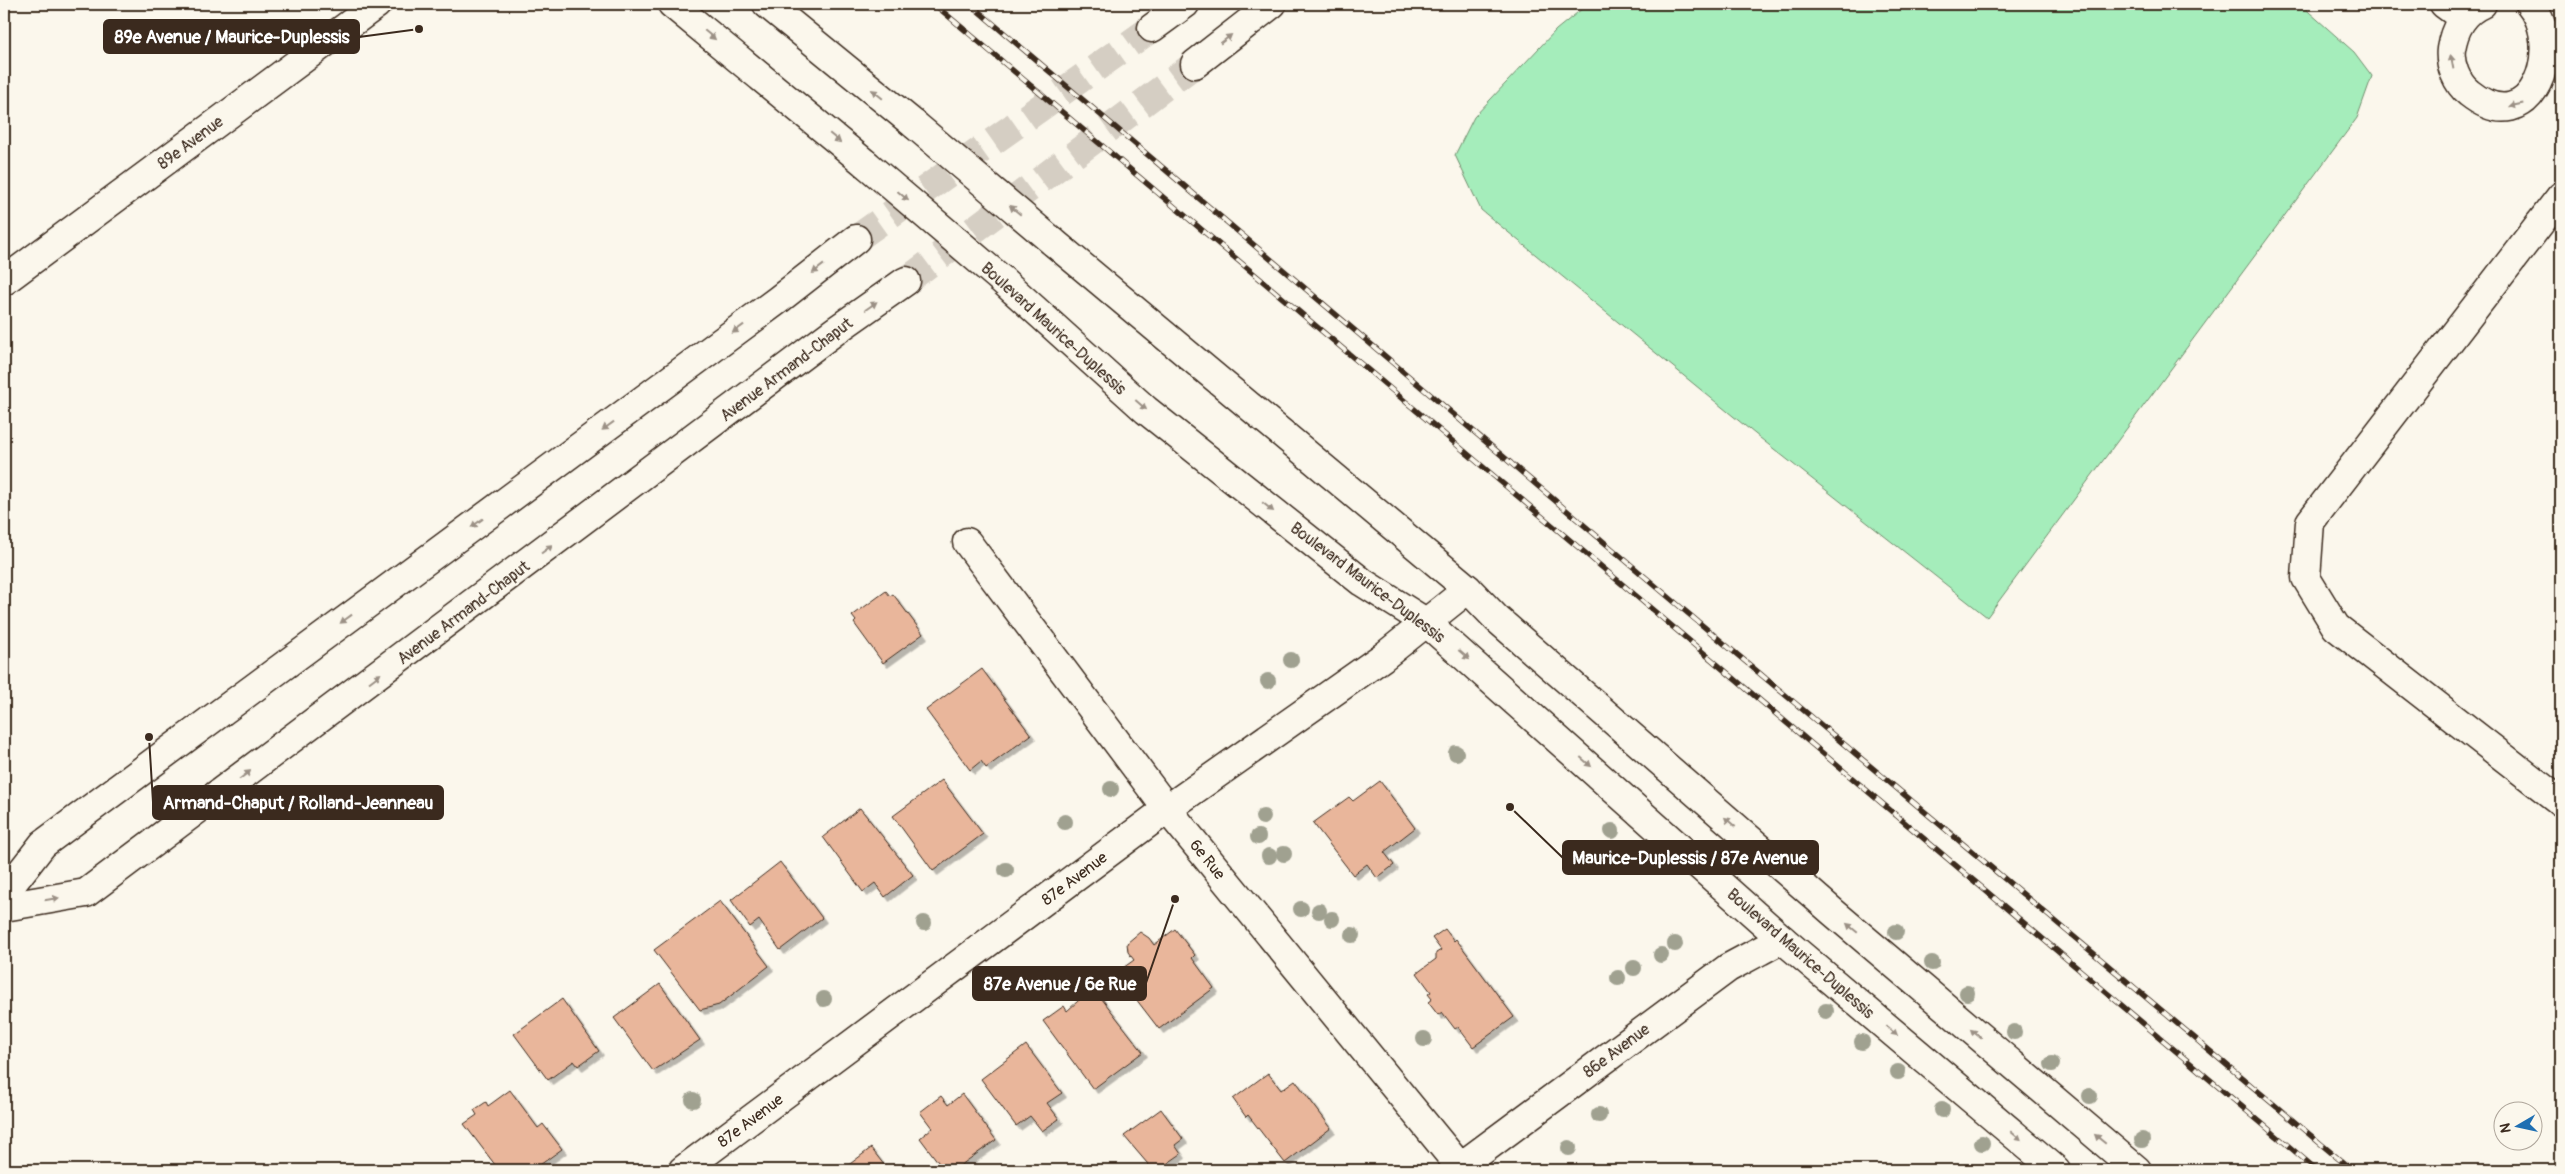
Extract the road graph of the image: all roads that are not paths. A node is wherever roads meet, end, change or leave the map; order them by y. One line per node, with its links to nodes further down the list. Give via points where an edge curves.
1 (377, 4): 13 (street, 89e Avenue)
2 (672, 4): 17 (street, Boulevard Maurice-Duplessis, one-way to 17, bridge, via 1001,279 1153,416 1362,582)
3 (766, 4): 16 (street, one-way to 3, bridge)
4 (1184, 4): 8 (street)
5 (1272, 4): 9 (street, one-way to 5)
6 (2530, 4): 10 (street, via 2552,23 2559,39 2561,56)
7 (2463, 9): 10 (street, one-way to 7, via 2516,107 2497,107 2479,101 2464,89 2454,73 2451,54)
8 (1152, 28)
9 (1195, 64)
10 (2555, 93)
11 (2559, 203): 18 (street, via 2310,522 2306,578 2336,627)
12 (856, 239): 20 (street, one-way to 20, via 43,844)
13 (4, 281)
14 (906, 281): 21 (street, Avenue Armand-Chaput, one-way to 14, via 86,894)
15 (967, 542): 19 (street, 6e Rue)
16 (1468, 589): 17 (street, 87e Avenue); 26 (street, one-way to 16, via 1834,912 1497,619)
17 (1427, 623): 19 (street, 87e Avenue); 22 (street, Boulevard Maurice-Duplessis, one-way to 22)
18 (2561, 802)
19 (1167, 809): 23 (street, 6e Rue); 24 (street, 87e Avenue)
20 (4, 894)
21 (4, 907)
22 (1782, 938): 23 (street, 86e Avenue, via 1728,968); 25 (street, Boulevard Maurice-Duplessis, one-way to 25)
23 (1458, 1168)
24 (683, 1170)
25 (2056, 1170)
26 (2137, 1170)

